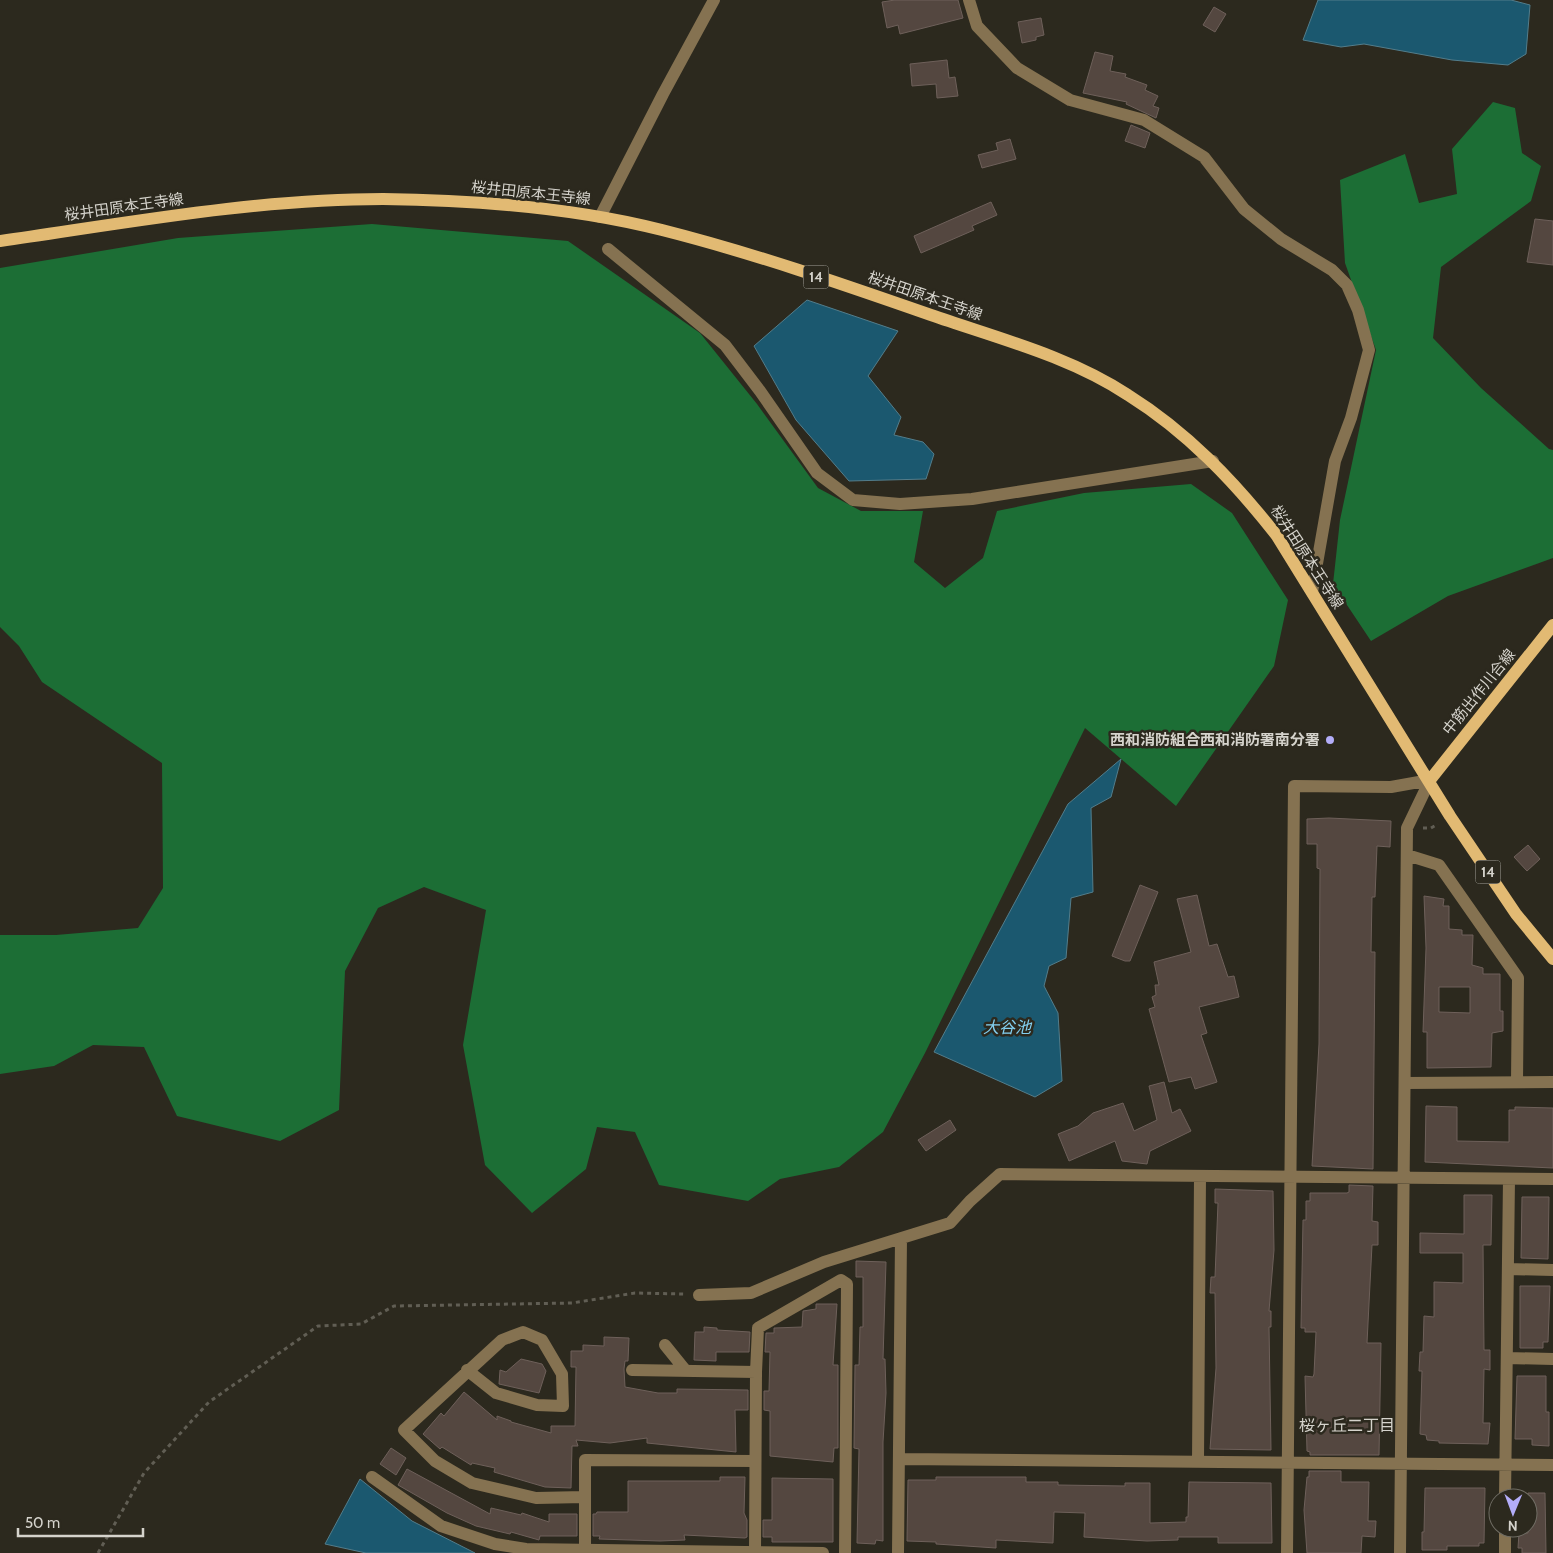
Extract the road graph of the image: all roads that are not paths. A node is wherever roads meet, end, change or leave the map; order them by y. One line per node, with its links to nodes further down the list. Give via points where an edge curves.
1 (714, 0): 3 (street)
2 (969, 0): 7 (street, via 977,26 1017,68 1070,100 1144,120 1204,157 1244,209 1281,239 1332,270 1347,285 1369,350 1352,418 1335,461)
3 (600, 217): 4 (main road, 桜井田原本王寺線 / 14, via 468,202 331,201 251,207); 6 (main road, 桜井田原本王寺線 / 14, via 660,229 737,251 1058,359 1126,394 1176,429)
4 (0, 241)
5 (608, 249): 6 (street, via 725,345 817,473 853,500 900,504 972,499)
6 (1213, 462): 7 (main road, 桜井田原本王寺線 / 14, via 1251,502 1277,536)
7 (1312, 592): 9 (main road, 桜井田原本王寺線 / 14)
8 (1553, 625): 9 (main road, 中筋出作川合線)
9 (1430, 780): 10 (street, via 1407,828); 11 (main road, 桜井田原本王寺線 / 14, via 1450,816 1516,914); 15 (street, via 1392,787 1294,786)
10 (1407, 855): 12 (street, via 1439,865 1518,978); 14 (street)
11 (1553, 959)
12 (1517, 1082): 13 (street); 14 (street)
13 (1553, 1082)
14 (1405, 1083): 17 (street)
15 (1290, 1176): 16 (street); 17 (street); 34 (street)
16 (1200, 1177): 20 (street, via 1000,1174 950,1223); 33 (street)
17 (1404, 1177): 18 (street); 35 (street)
18 (1509, 1179): 19 (street); 21 (street)
19 (1553, 1179)
20 (900, 1238): 23 (street, via 824,1262 752,1293); 31 (street)
21 (1508, 1269): 22 (street); 25 (street)
22 (1553, 1270)
23 (699, 1294)
24 (666, 1344): 29 (street)
25 (1507, 1358): 26 (street); 36 (street)
26 (1553, 1359)
27 (467, 1370): 27 (street, via 496,1393 537,1405 563,1406 562,1374 542,1340 523,1332 502,1340); 40 (street, via 404,1430 435,1461 472,1483 536,1498)
28 (632, 1370): 29 (street)
29 (686, 1371): 30 (street)
30 (756, 1372): 32 (street); 47 (street, via 758,1328 841,1280 847,1284)
31 (899, 1459): 33 (street); 48 (street)
32 (755, 1461): 40 (street, via 585,1460); 45 (street)
33 (1198, 1462): 34 (street)
34 (1288, 1463): 35 (street); 49 (street)
35 (1401, 1464): 36 (street); 50 (street)
36 (1505, 1464): 37 (street); 39 (street)
37 (1553, 1465)
38 (372, 1477): 42 (street, via 440,1526)
39 (1505, 1488)
40 (584, 1497): 43 (street)
41 (1505, 1538): 51 (street)
42 (495, 1549): 43 (street)
43 (586, 1552): 44 (street)
44 (670, 1553): 45 (street)
45 (755, 1553): 46 (street)
46 (823, 1553)
47 (845, 1553)
48 (898, 1553)
49 (1287, 1553)
50 (1400, 1553)
51 (1505, 1553)

